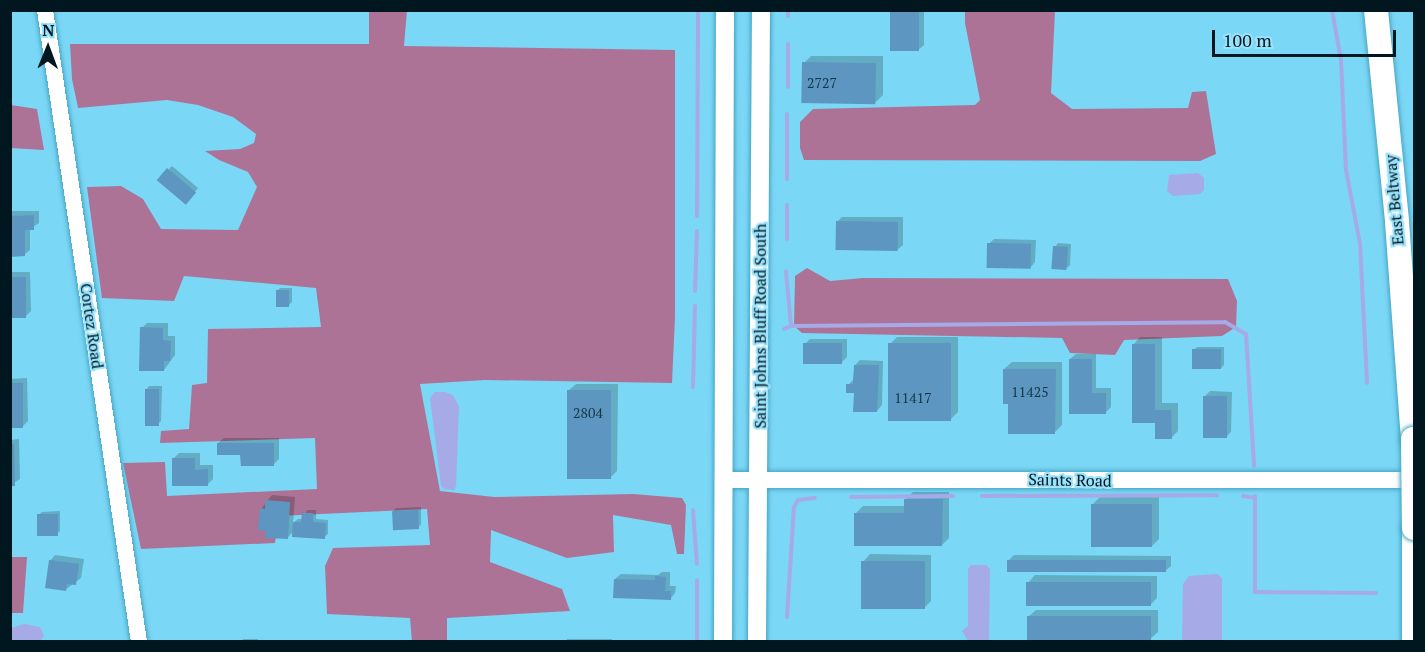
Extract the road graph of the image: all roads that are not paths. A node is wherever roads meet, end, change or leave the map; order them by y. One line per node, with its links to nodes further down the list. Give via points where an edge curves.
1 (45, 10): 10 (street, Cortez Road)
2 (725, 10): 6 (main road)
3 (761, 10): 7 (main road, Saint Johns Bluff Road South)
4 (1376, 10): 5 (highway, East Beltway)
5 (1413, 439): 9 (highway, East Beltway, bridge)
6 (725, 480): 7 (street, Saints Road); 11 (main road)
7 (759, 480): 8 (street, Saints Road); 12 (main road, Saint Johns Bluff Road South)
8 (1414, 480)
9 (1414, 528): 13 (highway, East Beltway)
10 (139, 642)
11 (723, 642)
12 (757, 642)
13 (1414, 642)

